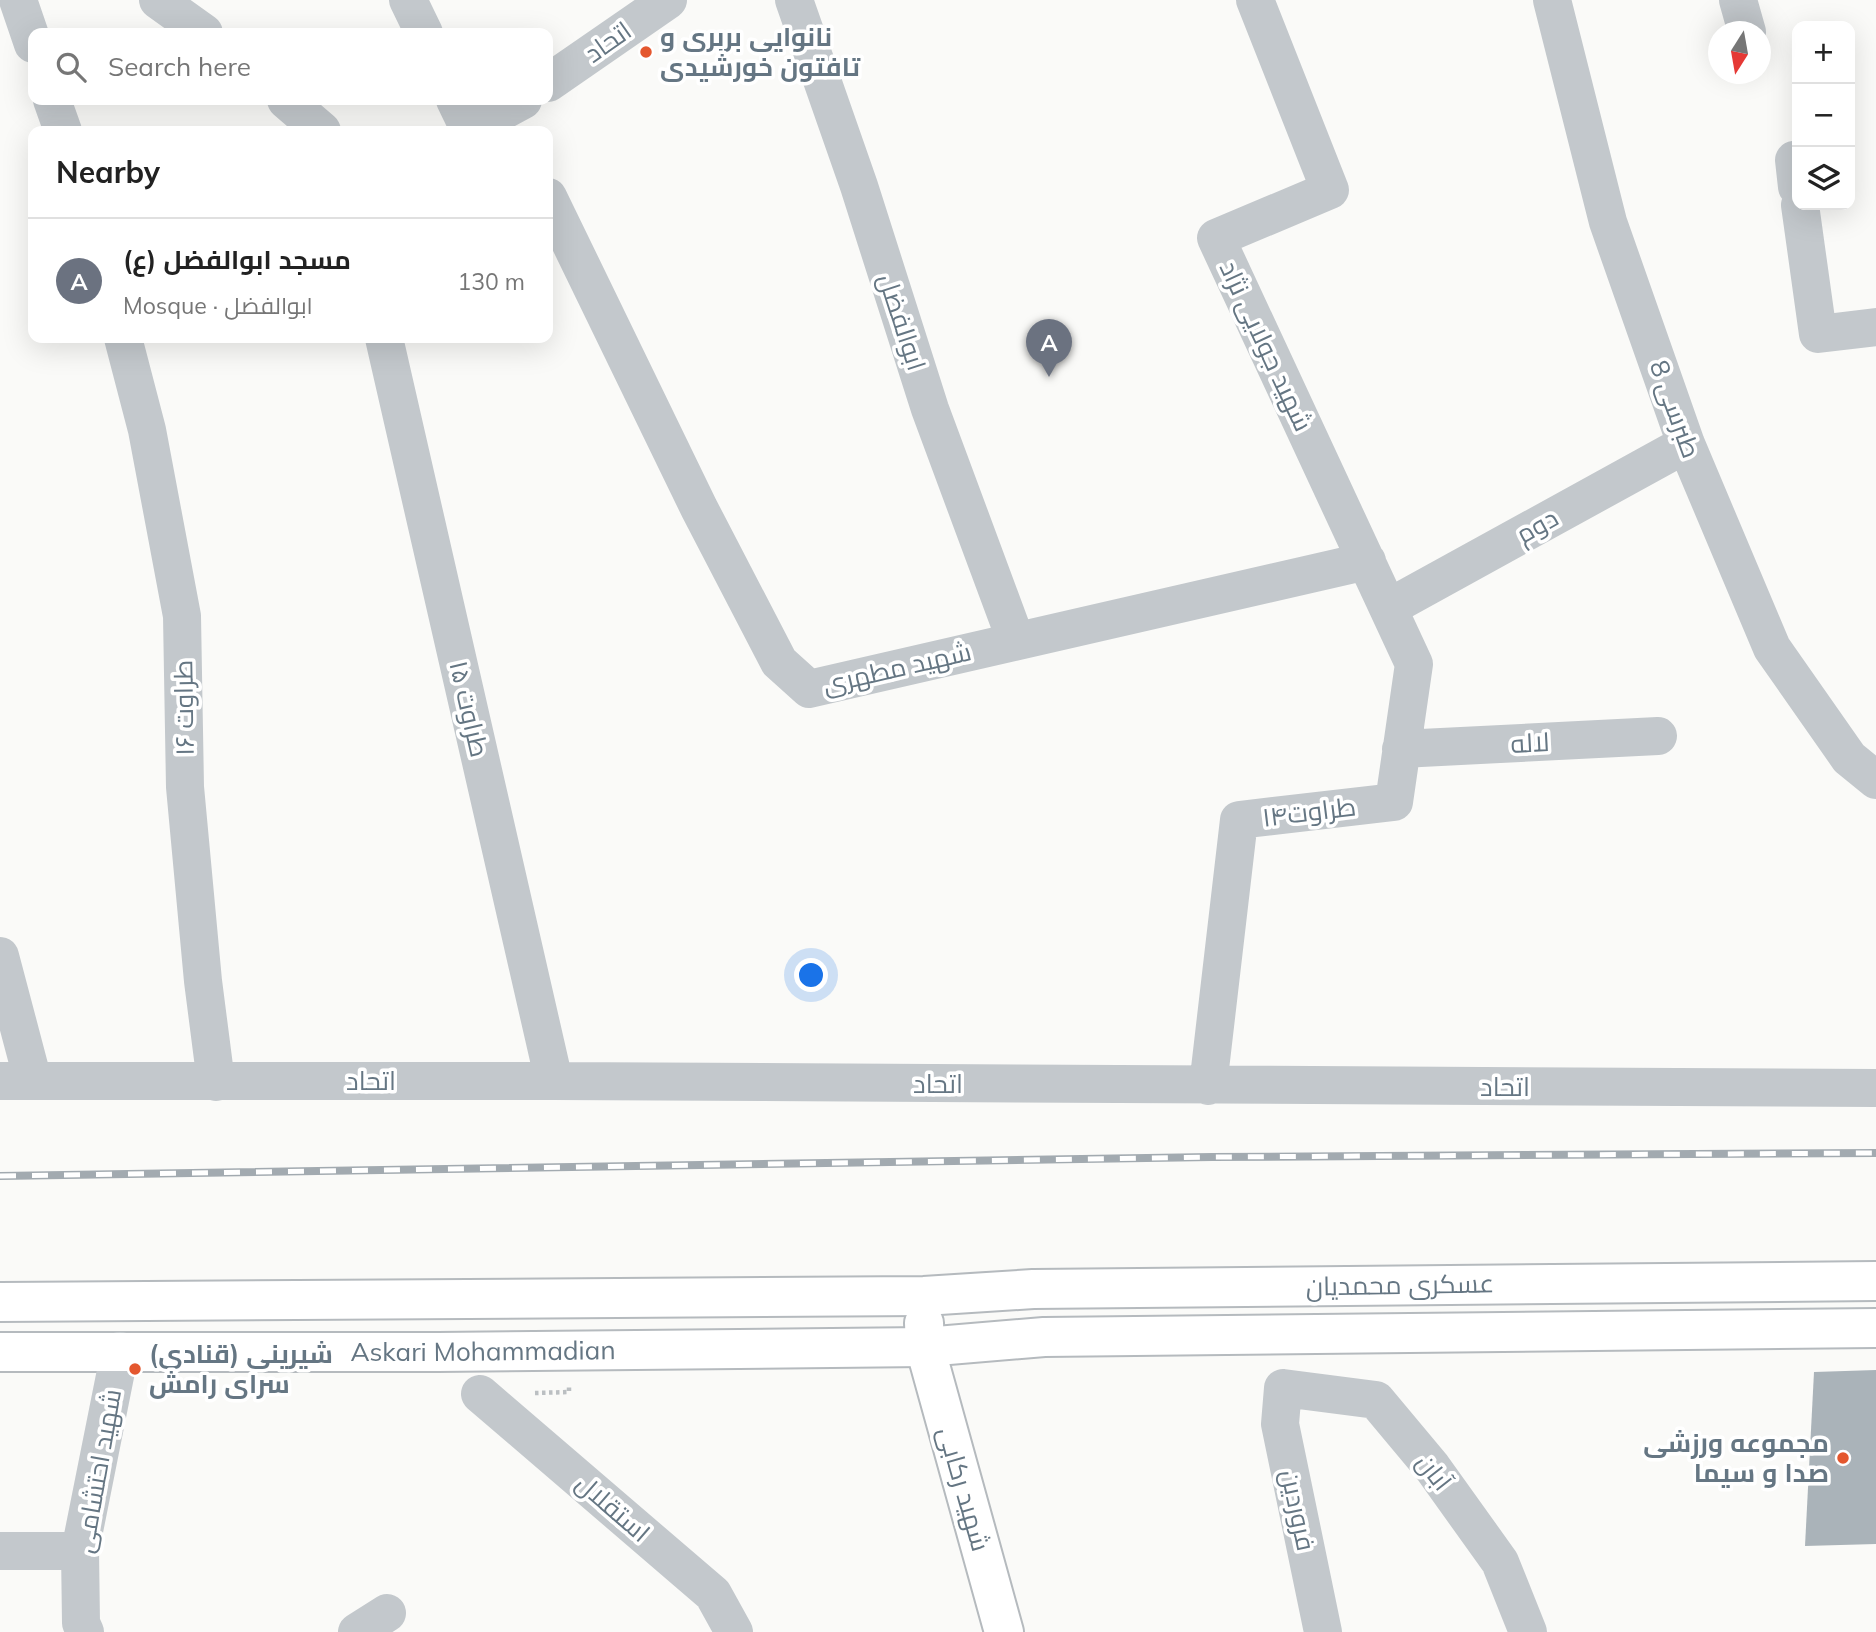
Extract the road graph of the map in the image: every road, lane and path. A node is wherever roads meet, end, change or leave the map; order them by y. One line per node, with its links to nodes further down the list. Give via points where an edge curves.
1 (18, 0): 12 (street)
2 (159, 0): 10 (street)
3 (408, 0): 11 (street)
4 (668, 0): 13 (street, اتحاد)
5 (794, 0): 28 (street, ابوالفضل, via 930,409)
6 (1255, 0): 26 (street, شهید جولایی نژاد, via 1330,190 1216,239)
7 (1552, 0): 25 (street, طبرسی 8, via 1608,222)
8 (1738, 0): 9 (street)
9 (1744, 21)
10 (197, 28)
11 (422, 28)
12 (28, 29)
13 (553, 80)
14 (54, 105): 18 (street)
15 (292, 105): 19 (street)
16 (514, 114): 17 (street)
17 (464, 120)
18 (61, 126)
19 (316, 126)
20 (553, 207): 28 (street, شهید مطهری, via 779,662 809,689)
21 (1801, 210): 22 (street, via 1818,334)
22 (1876, 327)
23 (124, 343): 35 (street, طراوت ۱۶, via 182,616 185,787)
24 (385, 343): 34 (street, طراوت ۱۵)
25 (1686, 444): 27 (street, دوم); 31 (street, طبرسی 8, via 1772,648 1849,758)
26 (1367, 561): 27 (street, طراوت۱۴); 28 (street, شهید مطهری)
27 (1388, 608): 30 (street, طراوت۱۴, via 1414,664)
28 (1017, 641)
29 (1658, 736): 30 (street, لاله)
30 (1401, 750): 36 (street, طراوت۱۴, via 1394,802 1240,820)
31 (1876, 780)
32 (0, 956): 33 (street)
33 (17, 1081): 35 (street, اتحاد)
34 (554, 1081): 35 (street, اتحاد); 36 (street, اتحاد)
35 (216, 1082)
36 (1208, 1086): 37 (street, اتحاد)
37 (1876, 1088)
38 (1876, 1281): 39 (main road, عسکری محمدیان, via 1033,1289)
39 (924, 1296): 40 (main road, Askari Mohammadian); 42 (main road, شهید رکابی)
40 (0, 1302)
41 (1876, 1328): 42 (main road, عسکری محمدیان, via 1058,1337)
42 (925, 1347): 43 (main road, Askari Mohammadian); 51 (main road, شهید رکابی)
43 (120, 1351): 44 (main road, Askari Mohammadian); 48 (street, شهید احتشامی)
44 (0, 1352)
45 (1283, 1388): 52 (street, فروردین, via 1280,1424); 53 (street, آبان, via 1376,1400 1432,1467 1500,1562)
46 (480, 1394): 50 (street, استقلال, via 713,1594)
47 (0, 1551): 48 (street)
48 (80, 1551): 49 (street, شهید احتشامی)
49 (85, 1632)
50 (734, 1632)
51 (1004, 1632)
52 (1323, 1632)
53 (1528, 1632)

